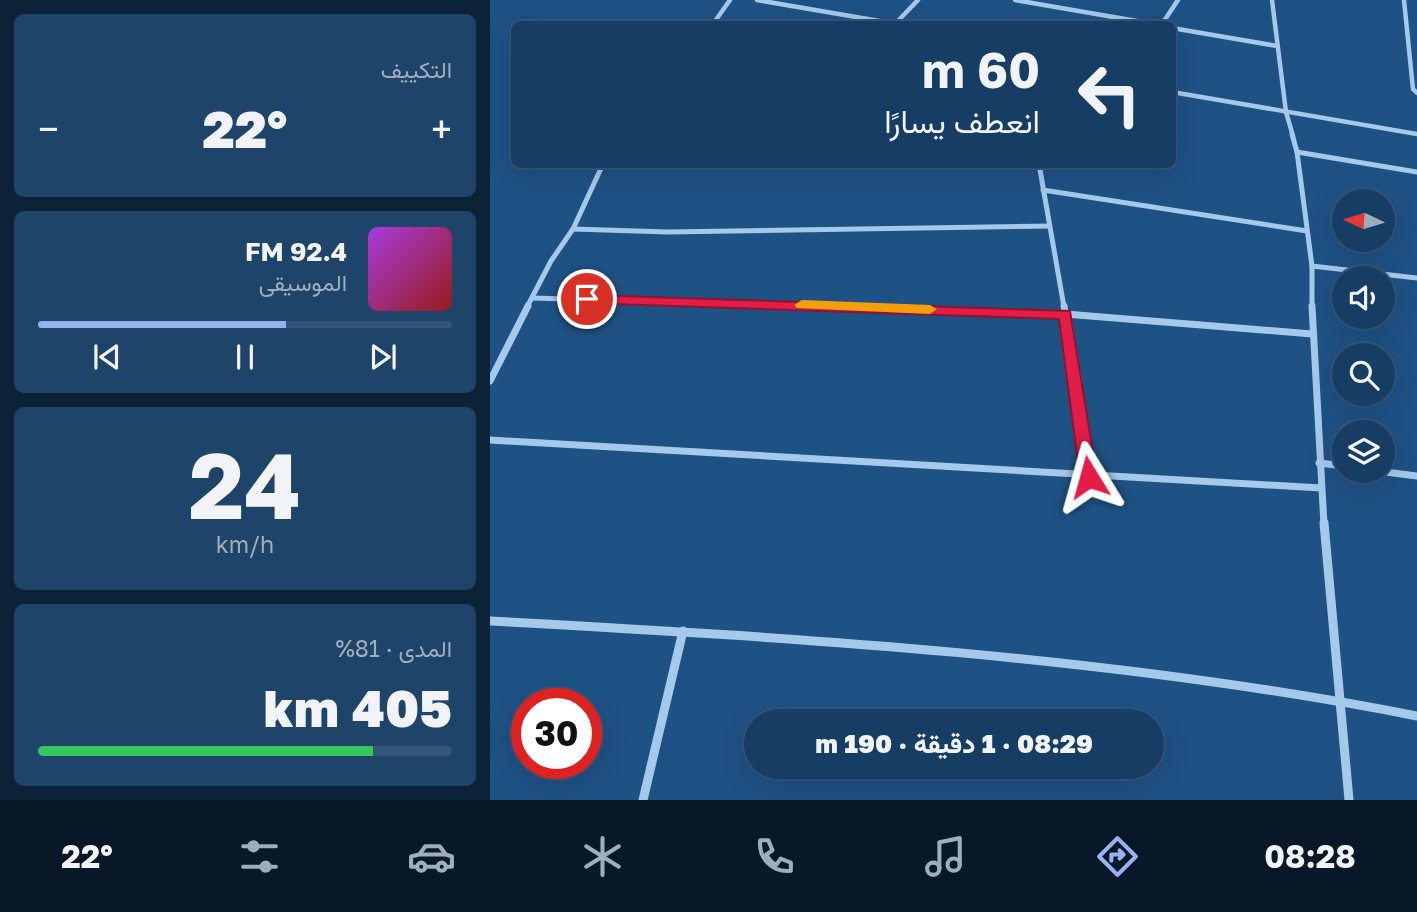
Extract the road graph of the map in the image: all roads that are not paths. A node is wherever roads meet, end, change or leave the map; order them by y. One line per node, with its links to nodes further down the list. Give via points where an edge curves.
1 (730, 0): 8 (street)
2 (757, 0): 9 (street)
3 (918, 0): 10 (street)
4 (1015, 0): 11 (street)
5 (1178, 0): 12 (street)
6 (1272, 0): 14 (street)
7 (1404, 0): 15 (street)
8 (715, 21)
9 (879, 21)
10 (899, 21)
11 (1137, 21)
12 (1164, 21)
13 (1176, 29): 14 (street)
14 (1277, 46): 19 (street)
15 (1409, 47): 16 (street); 18 (street)
16 (1417, 48)
17 (1176, 93): 19 (street)
18 (1417, 93)
19 (1286, 112): 20 (street); 21 (street)
20 (1417, 134)
21 (1297, 152): 24 (street); 28 (street)
22 (601, 168): 27 (street)
23 (1040, 168): 25 (street)
24 (1417, 172)
25 (1043, 190): 26 (street); 28 (street)
26 (1049, 226): 27 (street, via 668,232); 32 (street)
27 (573, 229): 31 (street)
28 (1307, 231): 29 (street)
29 (1312, 266): 30 (street); 33 (street)
30 (1417, 278)
31 (532, 298): 32 (street); 34 (street)
32 (1065, 314): 33 (street); 40 (street)
33 (1312, 334): 36 (street)
34 (490, 381)
35 (490, 440): 40 (street)
36 (1319, 463): 37 (street); 41 (street)
37 (1332, 465)
38 (1395, 473): 39 (street)
39 (1417, 476)
40 (1089, 477): 41 (street)
41 (1321, 488): 44 (street)
42 (490, 621): 43 (street)
43 (683, 631): 44 (street, via 1056,661); 46 (street)
44 (1341, 700): 45 (street); 47 (street)
45 (1417, 716)
46 (643, 800)
47 (1349, 800)

